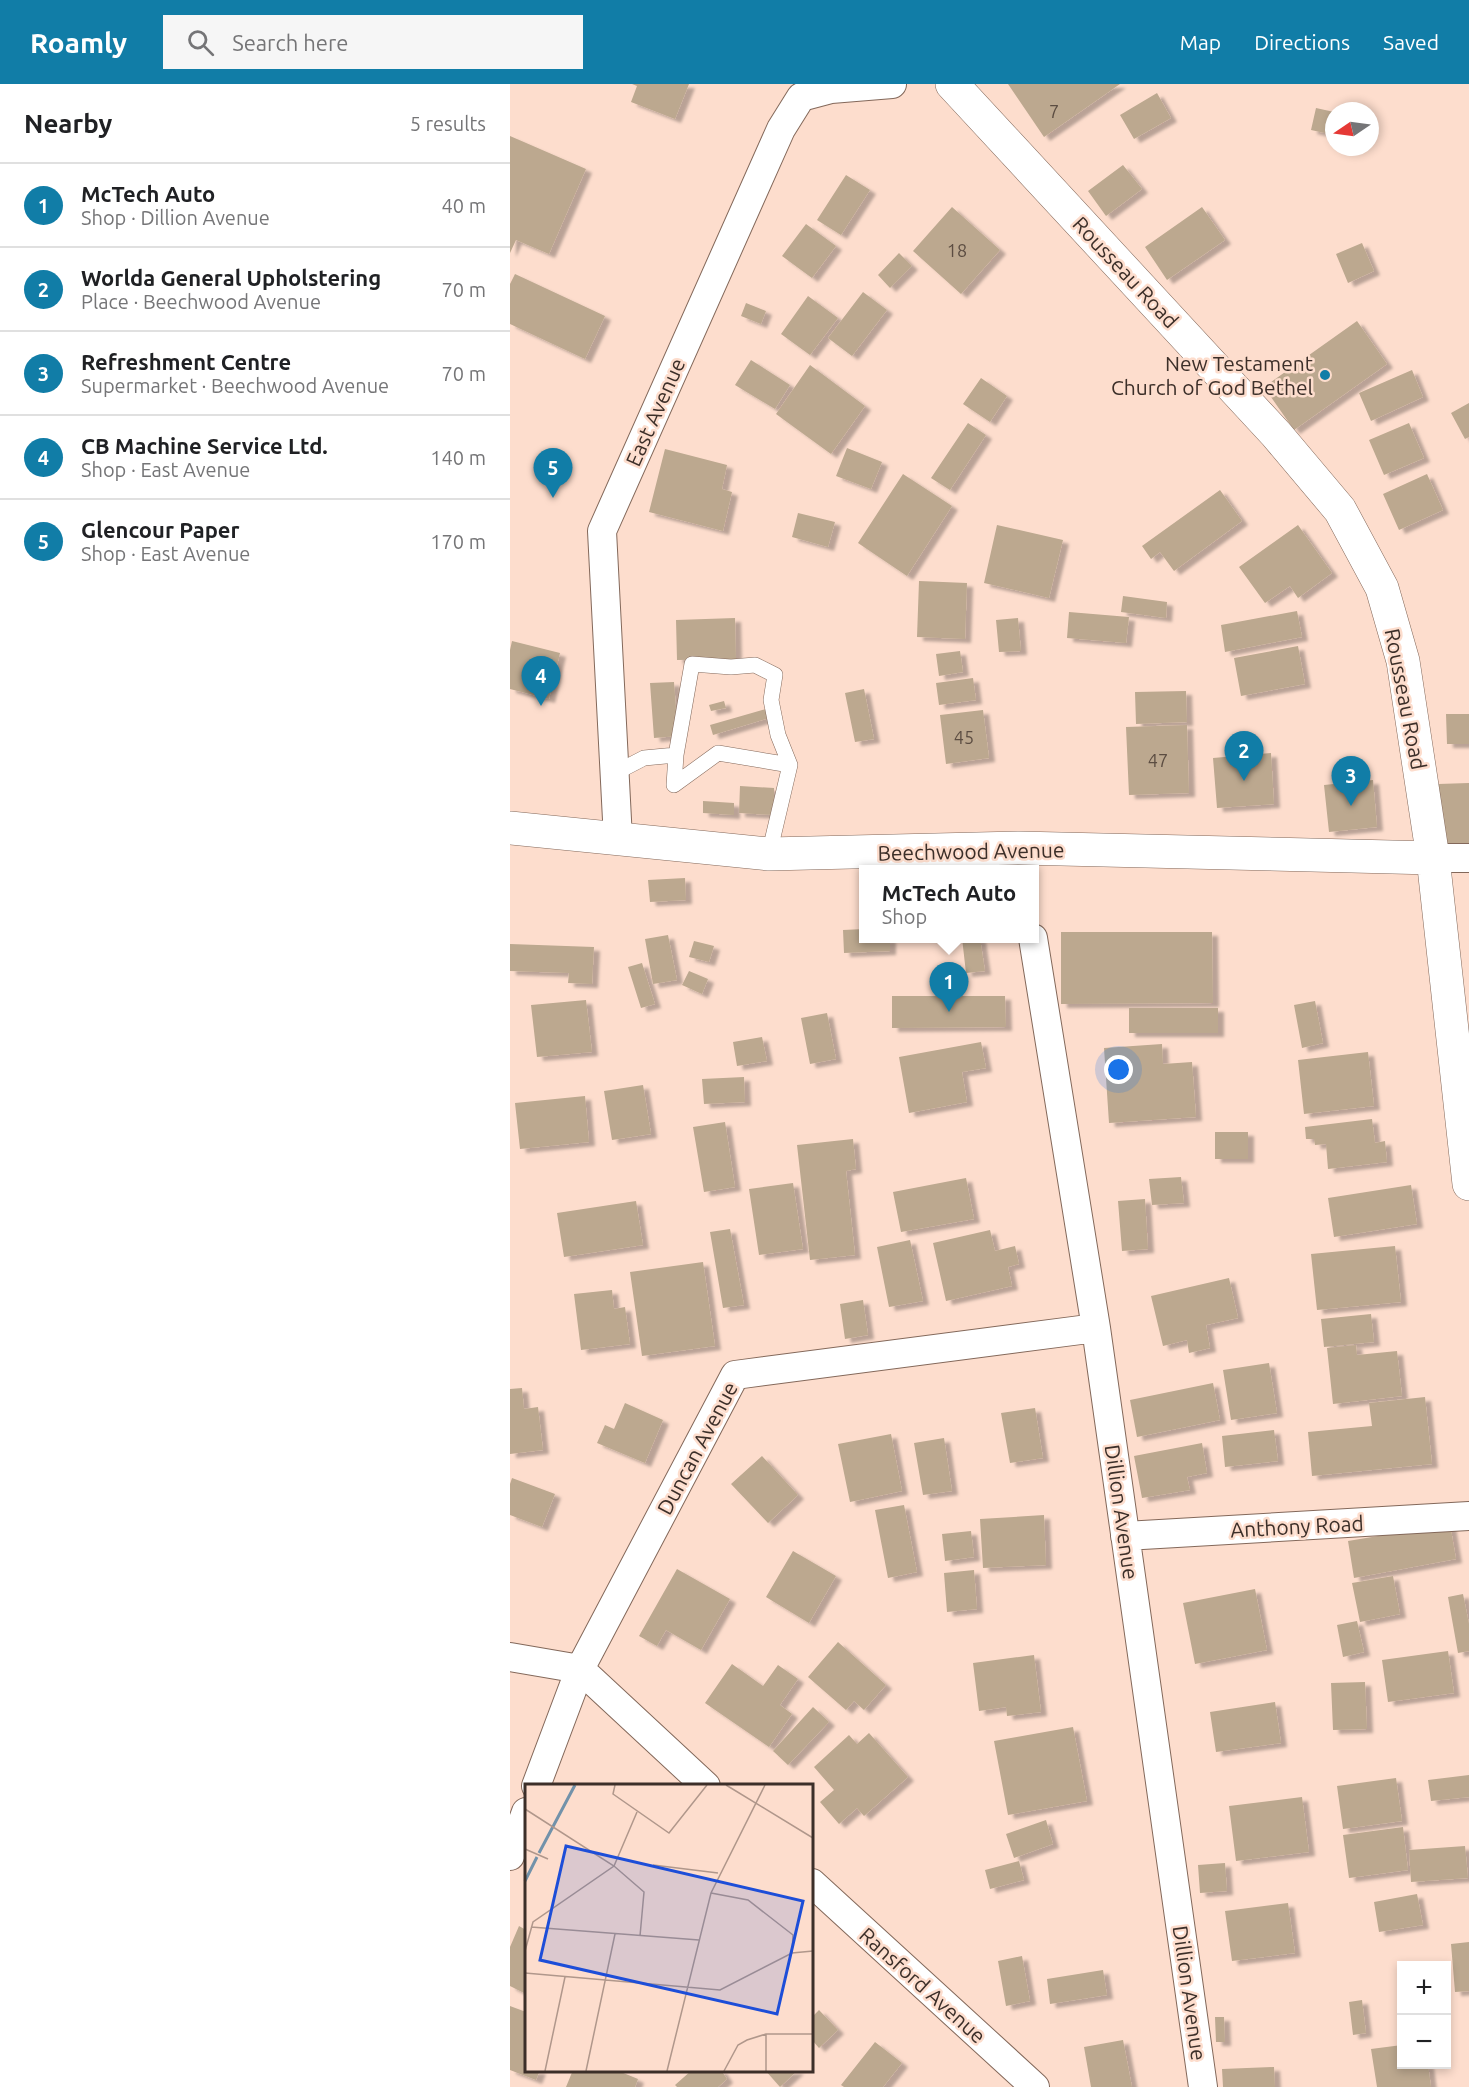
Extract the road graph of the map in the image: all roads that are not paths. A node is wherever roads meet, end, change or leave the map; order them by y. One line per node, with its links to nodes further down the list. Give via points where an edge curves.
1 (892, 84): 5 (street, East Avenue, via 831,89 801,98 781,129 602,531)
2 (952, 84): 9 (street, Rousseau Road, via 1276,434 1341,510 1382,588 1403,661)
3 (676, 755): 4 (lane, via 674,785 718,753); 4 (lane, via 692,664 755,665 775,675 771,700 778,735); 5 (lane, via 644,758)
4 (790, 765): 8 (lane)
5 (615, 773): 7 (street, East Avenue)
6 (510, 828): 7 (street, Beechwood Avenue)
7 (618, 839): 8 (street, Beechwood Avenue)
8 (769, 854): 11 (street, Beechwood Avenue)
9 (1433, 858): 10 (street); 11 (street, Beechwood Avenue); 13 (street, Rousseau Road)
10 (1469, 858)
11 (1021, 859)
12 (1034, 943): 14 (street, Dillion Avenue)
13 (1469, 1184)
14 (1096, 1328): 16 (street, Dillion Avenue); 18 (street, Duncan Avenue, via 735,1375)
15 (1469, 1516): 16 (street, Anthony Road)
16 (1125, 1536): 25 (street, Dillion Avenue)
17 (510, 1657): 18 (street)
18 (580, 1669): 19 (street, Duncan Avenue); 20 (street)
19 (536, 1784)
20 (705, 1784)
21 (525, 1815): 22 (street)
22 (510, 1856)
23 (813, 1884): 24 (street, Ransford Avenue)
24 (1035, 2087)
25 (1203, 2087)

